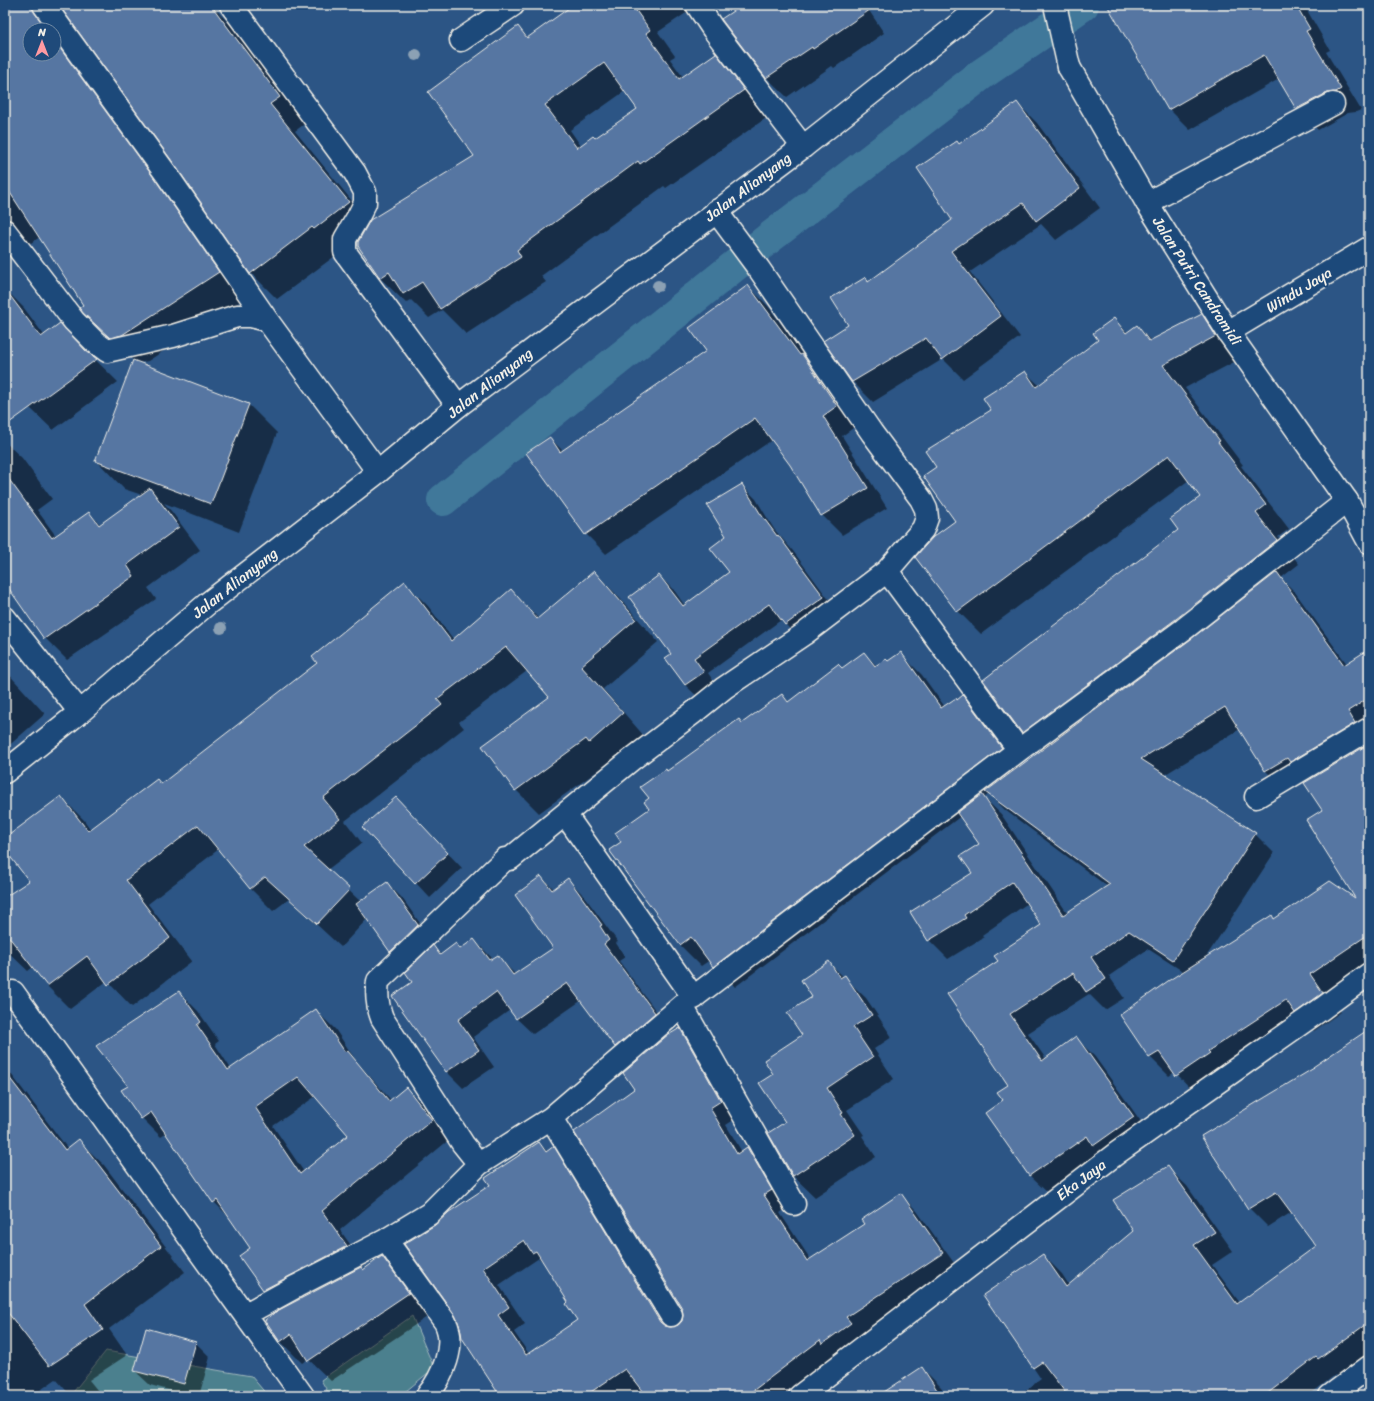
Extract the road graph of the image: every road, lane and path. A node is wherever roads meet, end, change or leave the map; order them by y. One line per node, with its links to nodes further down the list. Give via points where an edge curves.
1 (44, 5): 14 (street, via 167,175)
2 (231, 5): 16 (street, via 355,173 365,192 365,203 344,239 344,252)
3 (513, 5): 7 (street)
4 (697, 5): 9 (street)
5 (983, 5): 9 (street, Jalan Alianyang)
6 (1055, 5): 10 (street, Jalan Putri Candramidi, via 1069,68)
7 (461, 40)
8 (1334, 104): 10 (street)
9 (803, 147): 11 (street, Jalan Alianyang)
10 (1147, 203): 15 (street, Jalan Putri Candramidi)
11 (716, 211): 16 (street, Jalan Alianyang); 20 (street, via 926,509 927,518 923,529)
12 (5, 231): 14 (street, via 74,321 107,350 173,336 237,316)
13 (1369, 248): 15 (street, Windu Jaya)
14 (267, 320): 17 (street)
15 (1228, 332): 18 (street, Jalan Putri Candramidi)
16 (458, 406): 17 (street, Jalan Alianyang)
17 (378, 472): 22 (street, Jalan Alianyang, via 207,604)
18 (1347, 501): 19 (street, Jalan Putri Candramidi); 24 (street, via 1184,628)
19 (1369, 542)
20 (887, 571): 24 (street); 27 (street, via 804,634 724,688)
21 (5, 618): 22 (street)
22 (80, 712): 25 (street, Jalan Alianyang)
23 (1369, 730): 26 (street)
24 (1019, 750): 30 (street)
25 (5, 772)
26 (1256, 797)
27 (565, 814): 30 (street); 32 (street, via 510,859 505,859 378,981 376,992 382,1018 462,1144)
28 (1369, 974): 40 (street, Eka Jaya, via 1117,1153)
29 (13, 992): 35 (street)
30 (688, 1002): 31 (street); 33 (street)
31 (551, 1118): 32 (street); 36 (street)
32 (479, 1164): 34 (street, via 429,1214)
33 (794, 1204)
34 (386, 1240): 35 (street); 39 (street, via 444,1322 449,1334 449,1352 437,1382)
35 (246, 1314): 38 (street)
36 (671, 1315)
37 (1369, 1367): 41 (street)
38 (303, 1396)
39 (427, 1396)
40 (800, 1396)
41 (1330, 1396)

